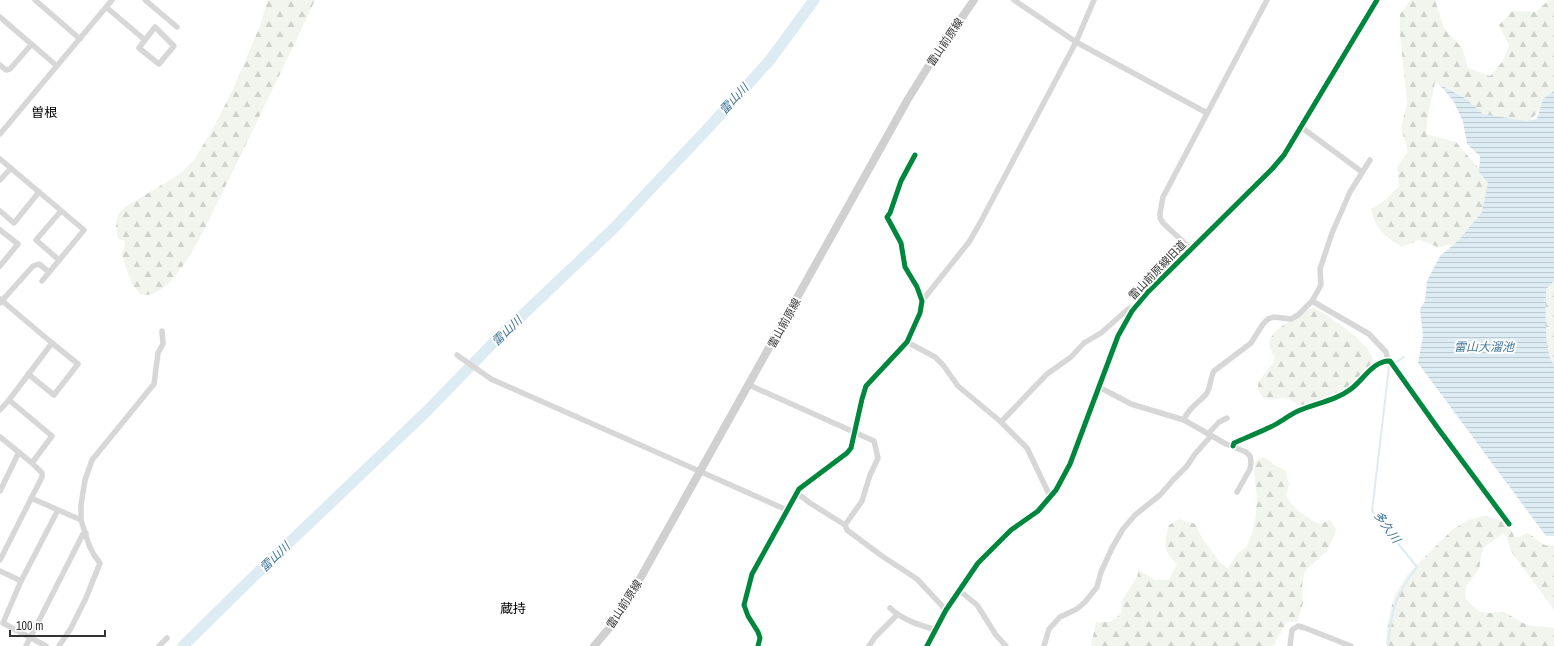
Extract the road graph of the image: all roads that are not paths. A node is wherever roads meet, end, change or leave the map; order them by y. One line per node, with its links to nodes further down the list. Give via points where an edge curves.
1 (35, 0): 12 (street)
2 (112, 0): 9 (street)
3 (145, 0): 11 (street)
4 (974, 0): 46 (main road, 雷山前原線, via 908,99)
5 (1014, 0): 14 (street)
6 (1094, 0): 14 (street)
7 (1267, 0): 18 (street)
8 (1377, 0): 19 (street, 雷山前原線旧道)
9 (106, 7): 12 (street); 13 (street)
10 (0, 17): 15 (street)
11 (177, 26)
12 (80, 39): 17 (street)
13 (145, 40): 13 (street, via 139,48 159,64 174,46 156,27)
14 (1076, 42): 18 (street); 37 (street, via 969,242)
15 (32, 45): 16 (street, via 10,69 6,70); 17 (street)
16 (0, 64)
17 (56, 66): 20 (street)
18 (1207, 112): 31 (street, via 1166,188 1161,205 1160,218 1163,223)
19 (1301, 127): 25 (street); 31 (street, 雷山前原線旧道, via 1272,169)
20 (0, 134)
21 (915, 155): 37 (street, via 886,217 901,243 906,267)
22 (0, 159): 24 (street)
23 (1370, 160): 25 (street)
24 (11, 168): 26 (street); 27 (street)
25 (1362, 172): 38 (street, via 1332,233 1320,269 1321,285)
26 (0, 180)
27 (40, 192): 28 (street, via 14,223); 29 (street)
28 (0, 211)
29 (61, 211): 32 (street, via 36,240); 32 (street, via 84,230)
30 (0, 230): 33 (street, via 18,244)
31 (1190, 249): 39 (street, 雷山前原線旧道)
32 (59, 260): 34 (street)
33 (0, 266)
34 (49, 272): 35 (street); 36 (street, via 39,264 33,266)
35 (42, 280)
36 (1, 301): 41 (street)
37 (922, 301): 42 (street, via 920,313)
38 (1312, 301): 44 (street, via 1369,334 1386,352); 51 (street, via 1291,319 1268,319 1251,343 1214,371 1210,388)
39 (1132, 310): 47 (street, 雷山前原線旧道, via 1116,342); 52 (street, via 1127,310 1047,374)
40 (162, 331): 67 (street, via 163,344 158,354 154,384 92,460 82,494)
41 (52, 342): 45 (street); 45 (street, via 78,364 54,394)
42 (907, 342): 52 (street, via 935,358 958,386); 53 (street, via 866,386)
43 (457, 355): 59 (street, via 483,374)
44 (1389, 361): 56 (street, via 1376,365 1342,395 1295,412 1267,429 1234,443); 68 (street)
45 (28, 374): 48 (street)
46 (749, 385): 53 (street); 59 (main road, 雷山前原線)
47 (1099, 387): 51 (street, via 1131,404); 63 (street, 雷山前原線旧道, via 1070,464)
48 (9, 400): 49 (street); 58 (street, via 52,436)
49 (0, 410)
50 (1227, 418): 54 (street, via 1219,422)
51 (1184, 420): 54 (street)
52 (1001, 422): 63 (street, via 1027,448)
53 (855, 432): 62 (street, via 847,453); 69 (street, via 874,441 878,458 862,501)
54 (1209, 435): 56 (street); 90 (street, via 1187,466 1123,529 1101,572 1097,587 1077,609 1060,616 1049,629)
55 (0, 437): 57 (street)
56 (1233, 446): 61 (street, via 1246,452 1251,462 1250,470)
57 (19, 452): 58 (street); 60 (street)
58 (32, 463): 64 (street, via 42,473 42,477)
59 (700, 471): 66 (street); 85 (main road, 雷山前原線, via 632,593 611,626)
60 (0, 491)
61 (1237, 492)
62 (797, 493): 66 (street); 69 (street)
63 (1052, 496): 74 (street, 雷山前原線旧道, via 1038,511 1011,530 986,554)
64 (32, 498): 65 (street); 71 (street)
65 (58, 510): 67 (street); 73 (street)
66 (788, 510): 86 (street, via 752,574 745,599 745,610 760,638)
67 (81, 520): 70 (street)
68 (1508, 524)
69 (845, 525): 76 (street, via 847,530 882,556 918,579)
70 (86, 533): 79 (street, via 83,534); 83 (street, via 94,555 100,563 71,628)
71 (0, 560)
72 (0, 571): 73 (street)
73 (21, 581): 79 (street, via 3,623)
74 (960, 591): 76 (street, 雷山前原線旧道); 89 (street, via 977,605)
75 (890, 608): 77 (street)
76 (946, 610): 78 (street, 雷山前原線旧道)
77 (898, 615): 78 (street, via 920,626); 87 (street)
78 (936, 630): 88 (street, 雷山前原線旧道)
79 (30, 638): 81 (street); 82 (street)
80 (167, 638): 84 (street)
81 (26, 646)
82 (46, 646)
83 (59, 646)
84 (159, 646)
85 (594, 646)
86 (758, 646)
87 (869, 646)
88 (927, 646)
89 (1006, 646)
90 (1044, 646)
91 (1290, 646): 92 (street, via 1292,630 1298,626)
92 (1351, 646)

